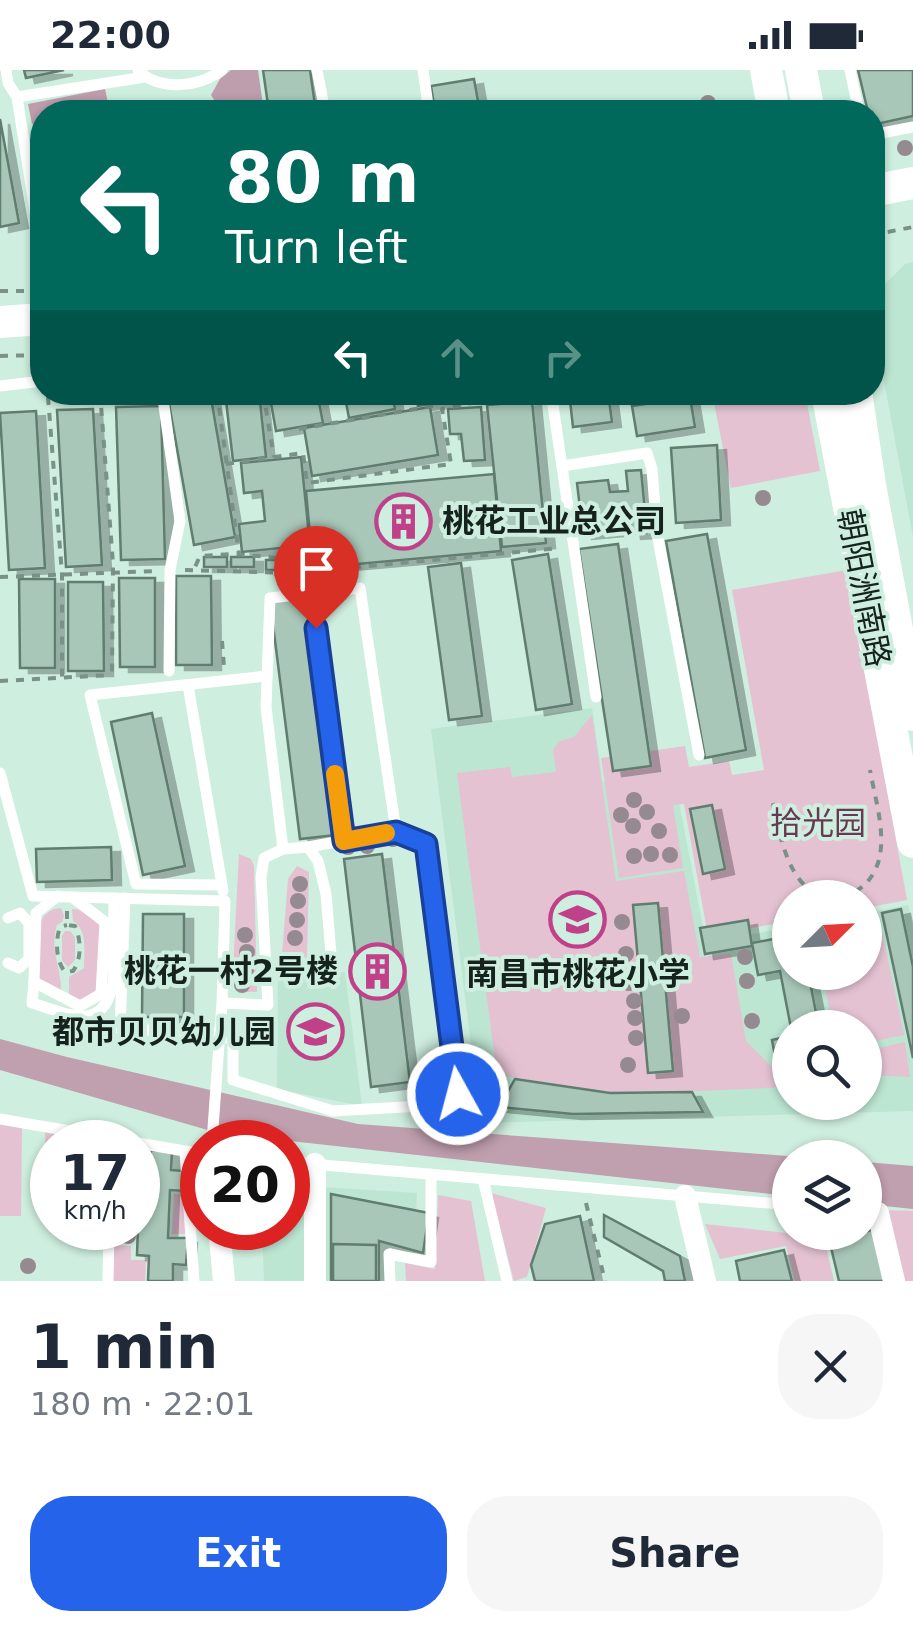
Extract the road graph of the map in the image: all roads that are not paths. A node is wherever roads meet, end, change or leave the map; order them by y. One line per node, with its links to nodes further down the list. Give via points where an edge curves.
1 (6, 70): 9 (lane)
2 (222, 70): 8 (lane, via 193,83 159,83)
3 (317, 70): 10 (lane)
4 (423, 70): 11 (lane)
5 (766, 70): 12 (main road)
6 (801, 70): 13 (main road)
7 (850, 70): 14 (lane)
8 (141, 74): 9 (lane)
9 (17, 97): 17 (lane)
10 (323, 100)
11 (427, 100)
12 (772, 100)
13 (807, 100)
14 (856, 100)
15 (913, 126): 16 (lane)
16 (885, 132)
17 (30, 176)
18 (913, 183): 19 (main road)
19 (885, 188)
20 (913, 206): 21 (main road)
21 (885, 211)
22 (30, 320): 23 (main road)
23 (0, 322)
24 (30, 338): 25 (main road)
25 (0, 339)
26 (30, 383): 27 (lane)
27 (0, 386)
28 (164, 405): 35 (lane, via 180,521 170,570)
29 (554, 405): 32 (lane)
30 (829, 405): 44 (main road, 朝阳洲南路)
31 (859, 405): 34 (main road)
32 (562, 466): 38 (lane); 40 (lane, via 647,453)
33 (312, 593): 36 (lane, via 270,598); 42 (lane, via 360,588); 43 (lane)
34 (902, 596): 39 (main road)
35 (169, 671)
36 (267, 676): 37 (lane); 46 (lane)
37 (188, 685): 47 (lane); 47 (lane, via 90,695 136,884)
38 (596, 697)
39 (913, 715)
40 (699, 754)
41 (1, 780): 48 (lane)
42 (396, 832): 43 (lane); 59 (lane, via 426,844 458,1094 440,1105 333,1110 233,1080 233,1041)
43 (344, 841): 45 (lane)
44 (913, 842)
45 (308, 847): 46 (lane); 56 (lane, via 326,894)
46 (283, 849): 58 (lane, via 264,858 261,877 268,1005)
47 (222, 885): 51 (lane)
48 (34, 896): 49 (lane); 53 (lane)
49 (66, 897): 50 (lane); 53 (lane); 54 (lane)
50 (115, 898): 51 (lane); 54 (lane); 57 (lane, via 113,982 103,1010 82,1018 32,1003); 59 (lane, via 120,1029)
51 (225, 900): 58 (lane)
52 (8, 918): 53 (lane)
53 (33, 918): 55 (lane, via 28,959 20,968); 57 (lane)
54 (105, 922): 57 (lane, via 101,994 80,1006)
55 (8, 963)
56 (332, 966)
57 (34, 982)
58 (222, 1002): 59 (lane)
59 (219, 1039): 61 (lane)
60 (0, 1119): 62 (lane)
61 (213, 1120)
62 (30, 1125)
63 (310, 1164): 64 (lane)
64 (315, 1164): 65 (lane); 76 (street)
65 (431, 1174): 66 (lane); 77 (lane, via 431,1262 389,1254)
66 (483, 1179): 67 (lane); 78 (lane)
67 (685, 1196): 68 (lane); 79 (street)
68 (772, 1203)
69 (882, 1245): 80 (street)
70 (109, 1250): 73 (lane)
71 (192, 1250): 74 (lane)
72 (221, 1250): 75 (street)
73 (108, 1281)
74 (194, 1281)
75 (224, 1281)
76 (315, 1281)
77 (390, 1281)
78 (507, 1281)
79 (705, 1281)
80 (894, 1281)

